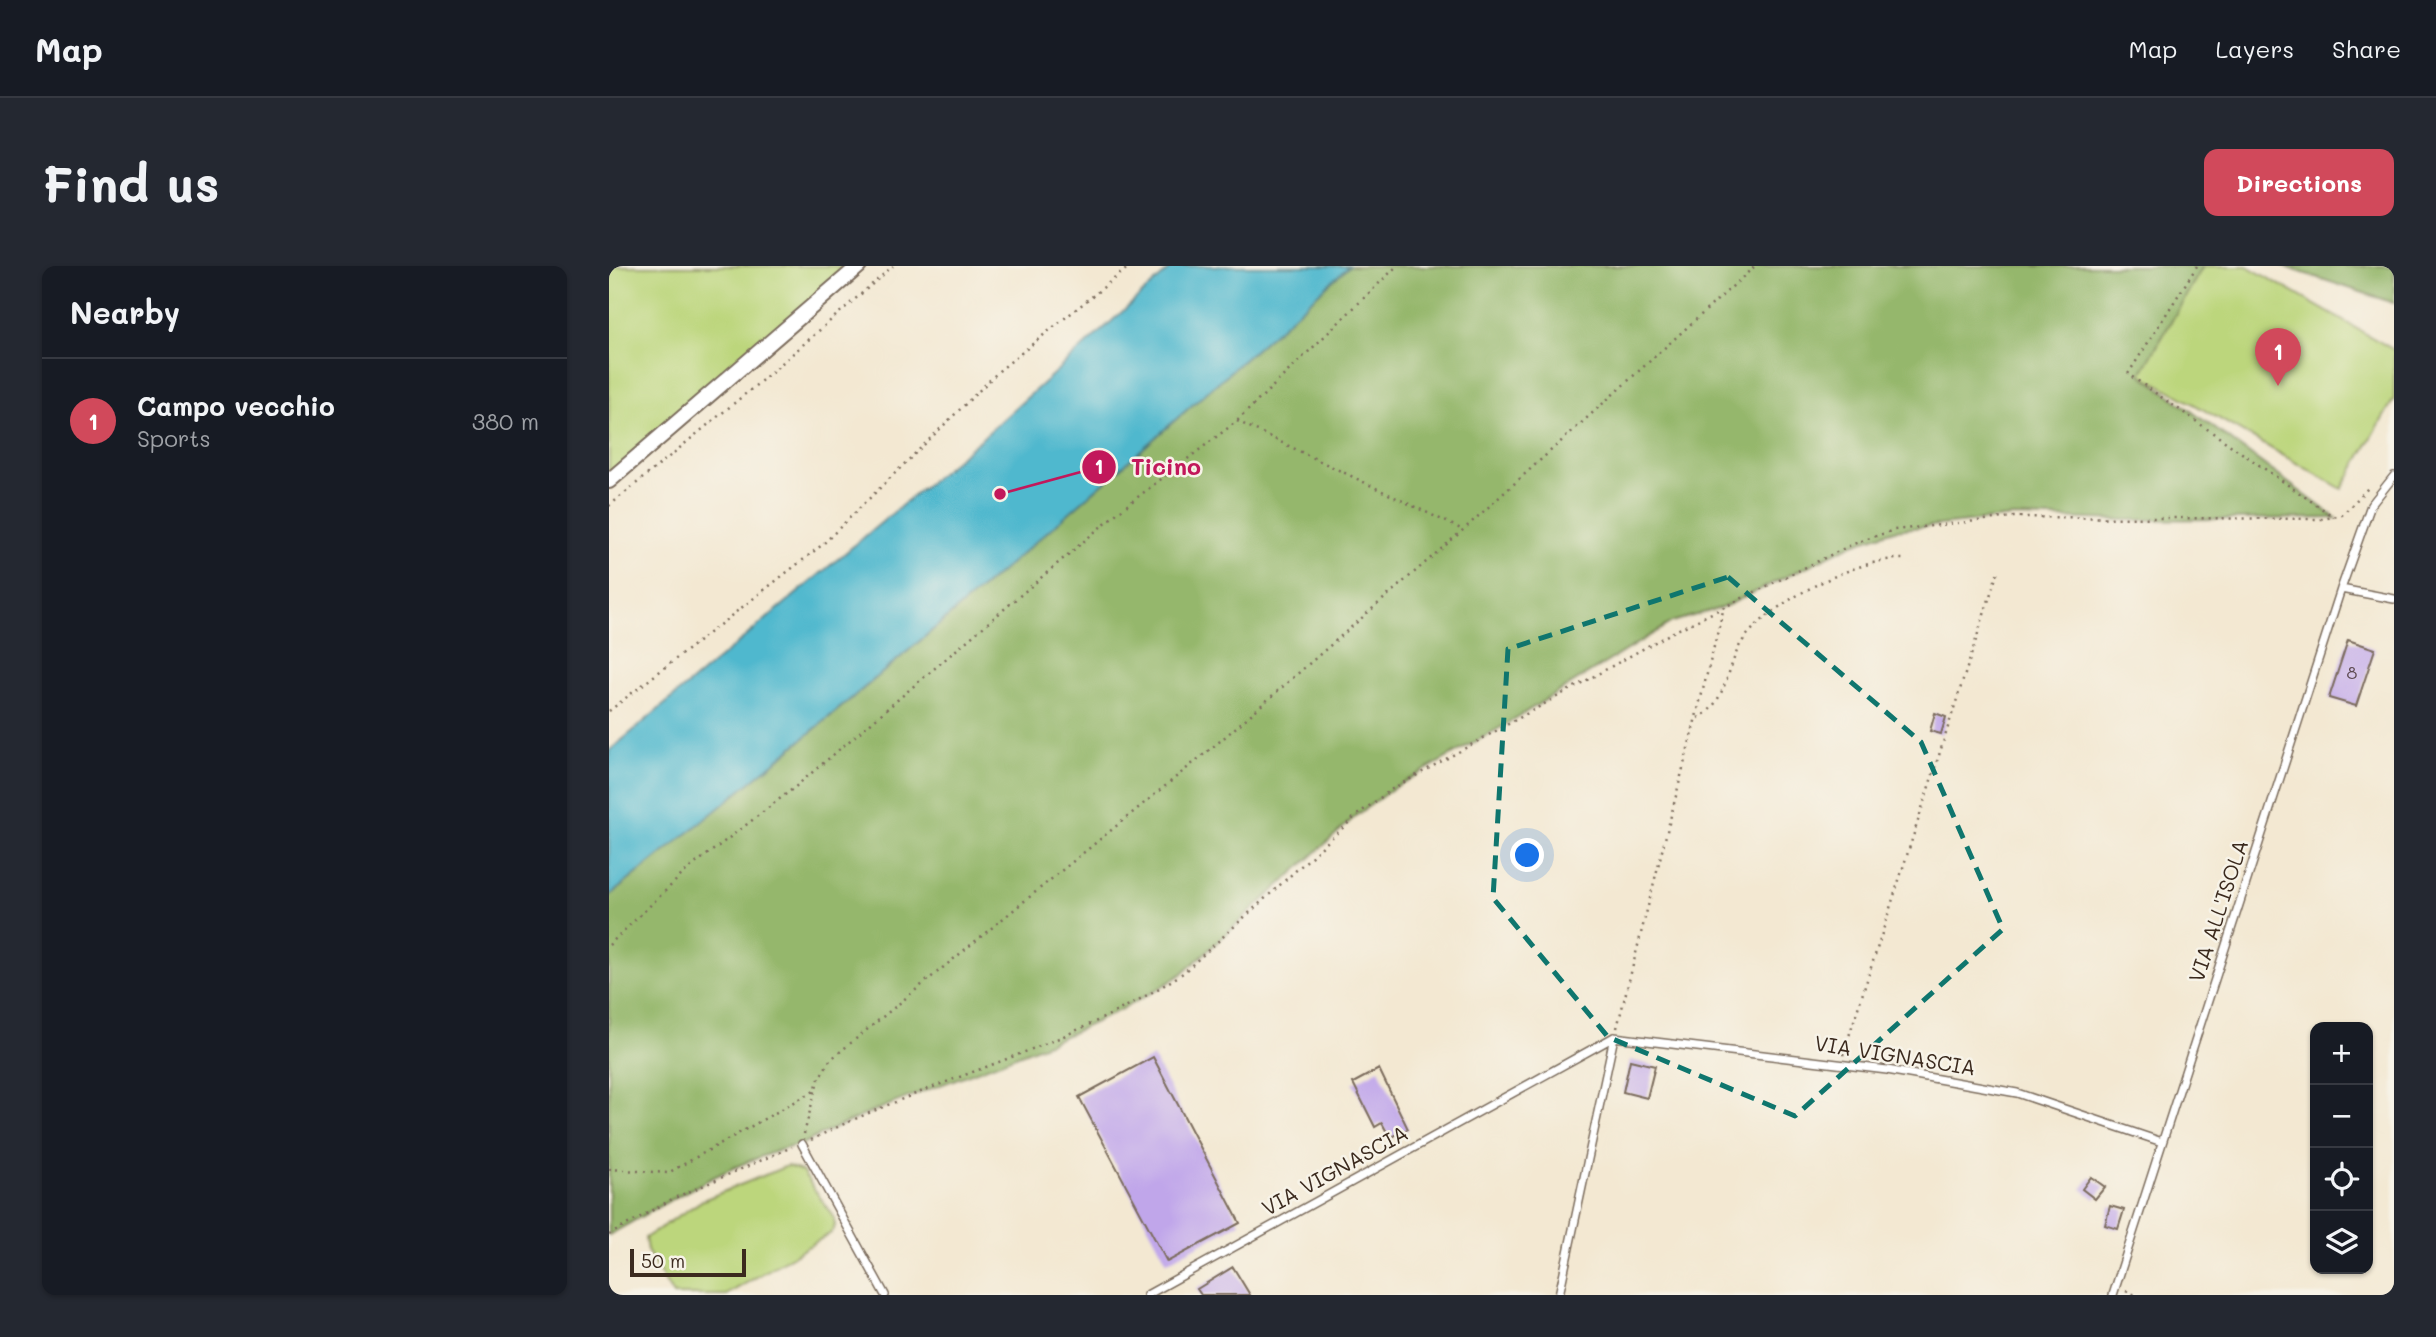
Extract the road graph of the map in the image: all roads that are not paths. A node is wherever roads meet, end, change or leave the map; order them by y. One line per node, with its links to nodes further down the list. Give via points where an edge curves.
1 (859, 266): 3 (street)
2 (2394, 476): 4 (lane, VIA ALL'ISOLA, via 2371,505)
3 (609, 481)
4 (2341, 589): 5 (lane); 7 (lane, VIA ALL'ISOLA)
5 (2394, 599)
6 (1614, 1037): 7 (lane, VIA VIGNASCIA, via 1840,1064 2017,1093); 10 (lane, VIA VIGNASCIA); 11 (lane)
7 (2162, 1142): 12 (lane, VIA ALL'ISOLA)
8 (802, 1144): 9 (lane)
9 (885, 1295)
10 (1147, 1295)
11 (1559, 1295)
12 (2113, 1295)

